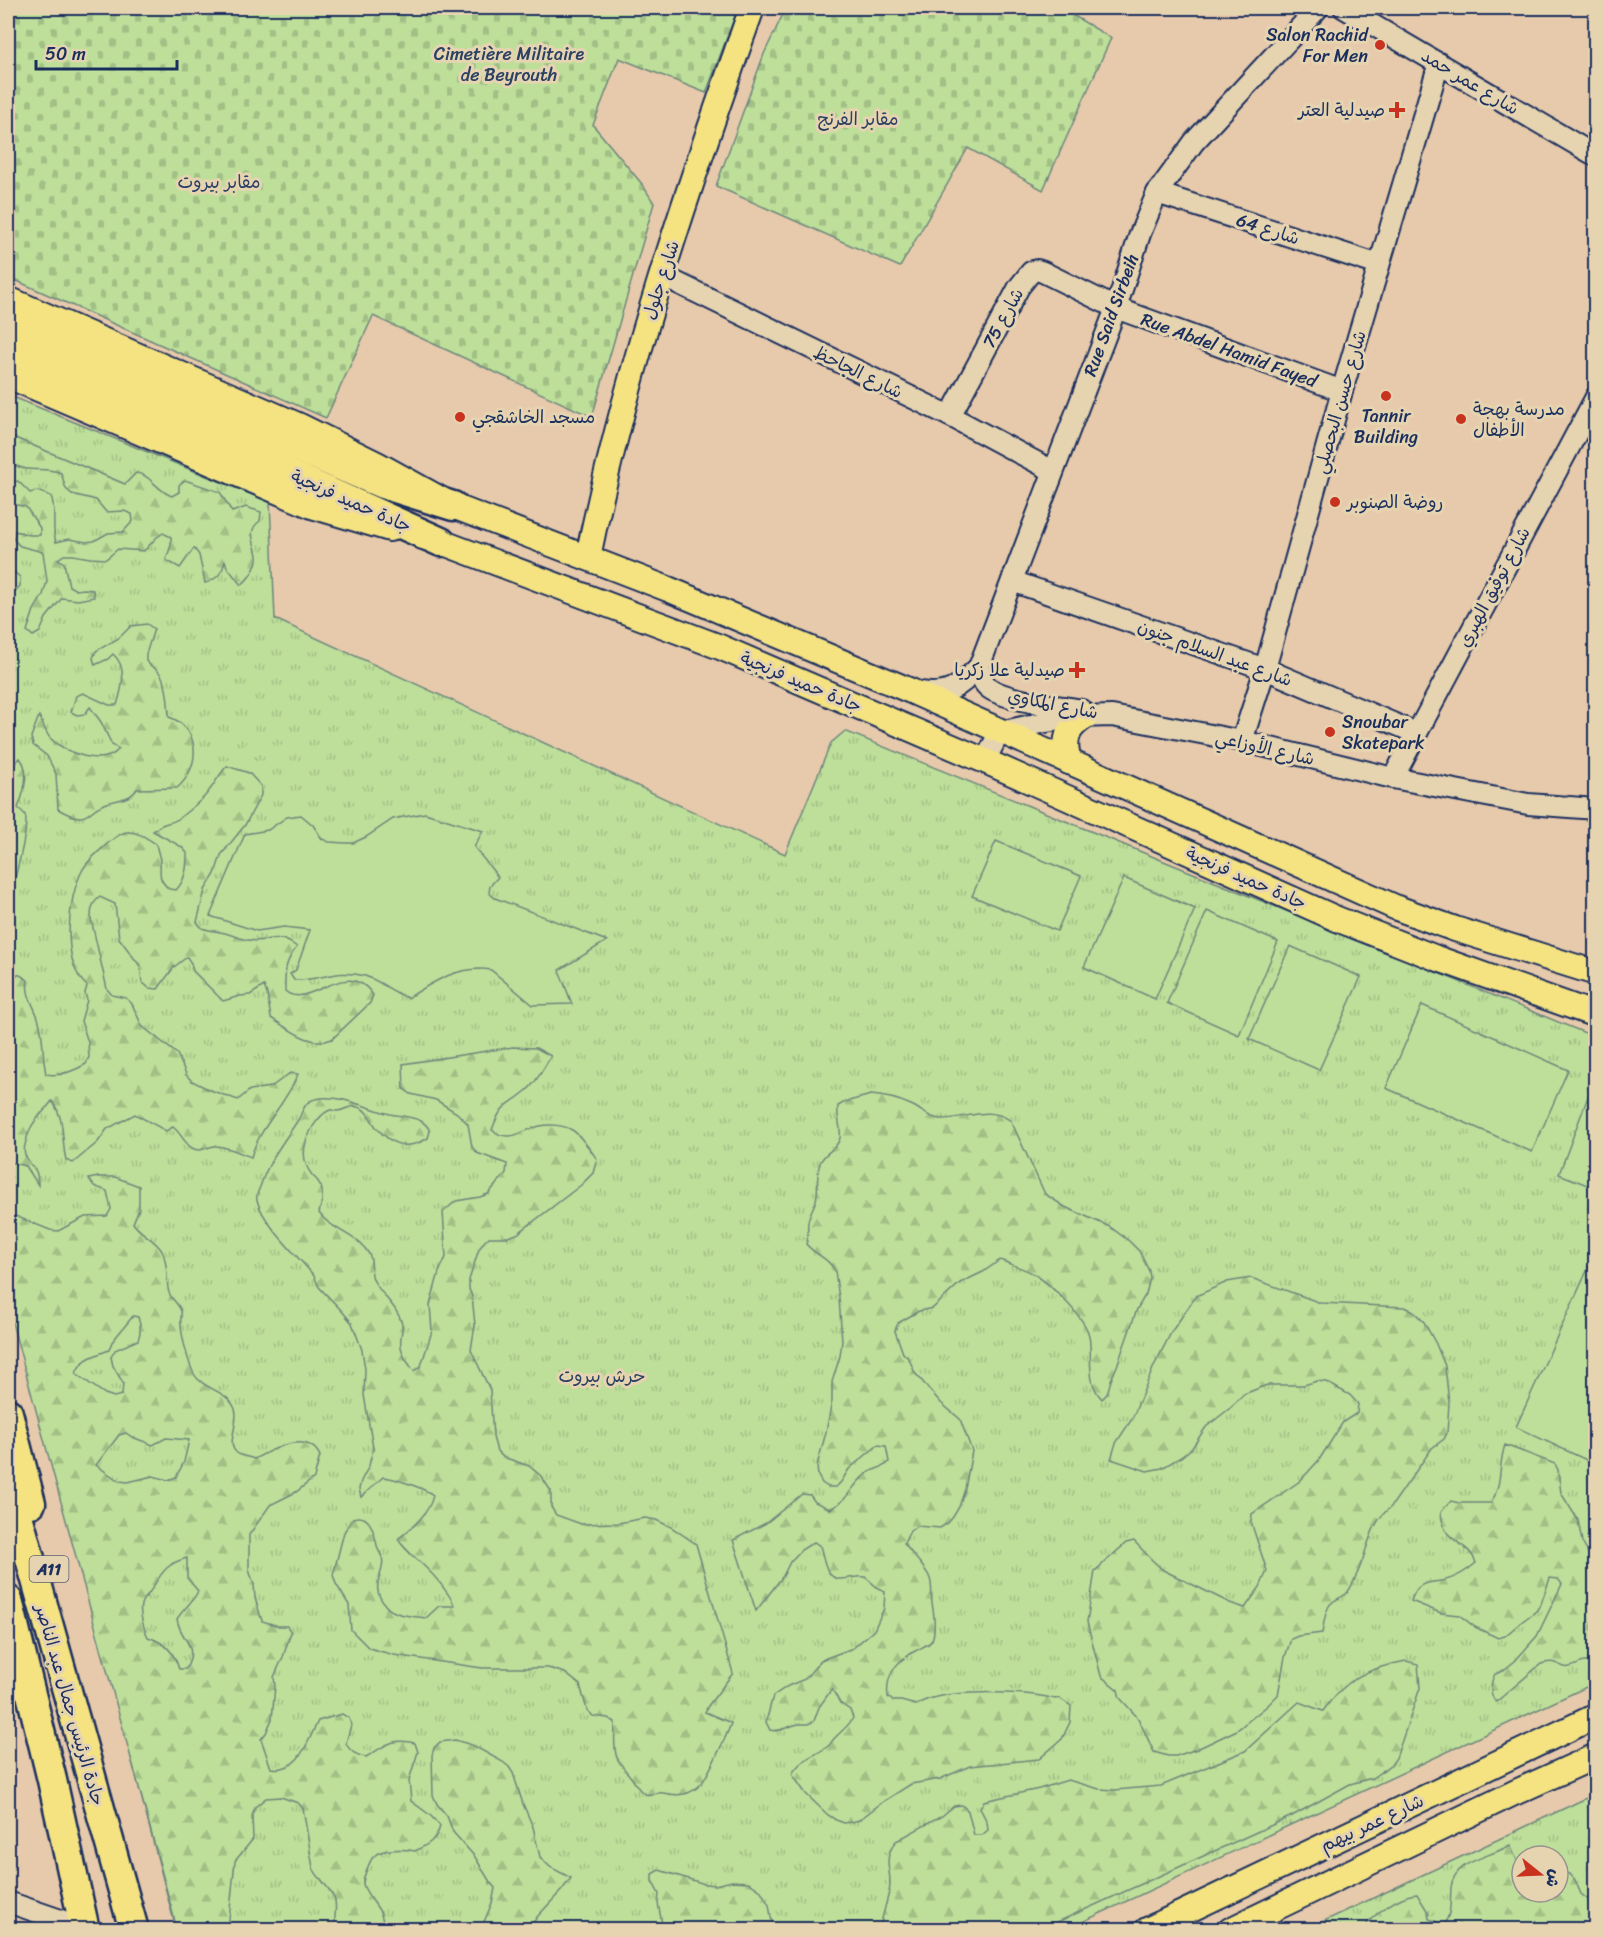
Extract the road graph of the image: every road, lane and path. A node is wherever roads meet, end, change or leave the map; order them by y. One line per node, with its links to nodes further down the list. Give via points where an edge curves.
1 (752, 8): 8 (main road, شارع جلول)
2 (1318, 8): 6 (street, Rue Said Sirbeih, via 1194,142)
3 (1344, 8): 4 (street, شارع عمر حمد)
4 (1439, 63): 5 (street, شارع عمر حمد); 7 (street, شارع حسن البحصلي)
5 (1596, 156)
6 (1157, 193): 7 (street, شارع 64); 10 (street, Rue Said Sirbeih)
7 (1379, 265): 14 (street, شارع حسن البحصلي)
8 (662, 275): 16 (street, شارع الجاحظ); 20 (main road, شارع جلول, via 615,438)
9 (8, 299): 18 (main road, via 300,426)
10 (1116, 308): 14 (street, Rue Abdel Hamid Fayed); 16 (street, شارع 75, via 1052,275 1031,272 1018,287); 17 (street, Rue Said Sirbeih)
11 (8, 323): 18 (highway, جادة حميد فرنجية, via 382,484)
12 (8, 348): 19 (highway, جادة حميد فرنجية)
13 (8, 376): 19 (main road, via 312,506)
14 (1342, 392): 23 (street, شارع حسن البحصلي)
15 (1596, 397): 28 (street, شارع توفيق الهبري)
16 (950, 416): 17 (street, شارع الجاحظ)
17 (1053, 471): 21 (street, Rue Said Sirbeih)
18 (453, 506): 20 (main road, جادة حميد فرنجية)
19 (441, 542): 30 (main road, جادة حميد فرنجية, via 720,647)
20 (588, 558): 24 (main road, جادة حميد فرنجية)
21 (1012, 581): 22 (street, Rue Said Sirbeih); 23 (street, شارع عبد السلام جنون)
22 (979, 667): 24 (street, via 962,685 945,692); 26 (street, شارع المكاوي, via 984,684 996,692)
23 (1265, 669): 28 (street, شارع عبد السلام جنون); 29 (street, شارع حسن البحصلي)
24 (911, 691): 27 (main road, جادة حميد فرنجية)
25 (1086, 716): 26 (street, شارع الأوزاعي); 27 (street, شارع الأوزاعي); 31 (main road, via 1072,726 1066,738)
26 (1112, 716): 29 (street, شارع الأوزاعي)
27 (1004, 731): 30 (street); 31 (main road, جادة حميد فرنجية)
28 (1416, 733): 32 (street, شارع توفيق الهبري)
29 (1242, 741): 32 (street, شارع الأوزاعي)
30 (985, 761): 35 (main road, جادة حميد فرنجية, via 1337,919)
31 (1069, 762): 34 (main road, جادة حميد فرنجية, via 1397,908)
32 (1393, 778): 33 (street, شارع الأوزاعي, via 1528,804)
33 (1596, 809)
34 (1596, 973)
35 (1596, 1015)
36 (8, 1413): 43 (highway, A11, via 66,1632)
37 (8, 1480): 43 (highway, جادة الرئيس جمال عبد الناصر)
38 (8, 1600): 42 (highway, جادة الرئيس جمال عبد الناصر)
39 (8, 1652): 40 (highway)
40 (14, 1686): 42 (highway)
41 (1596, 1716): 49 (main road, شارع عمر بيهم)
42 (38, 1727): 47 (highway, جادة الرئيس جمال عبد الناصر)
43 (76, 1728): 48 (highway, جادة الرئيس جمال عبد الناصر / A11)
44 (1596, 1756): 50 (main road, شارع عمر بيهم)
45 (8, 1902): 46 (street)
46 (49, 1924): 47 (street)
47 (85, 1929)
48 (134, 1929)
49 (1147, 1929)
50 (1230, 1929)

